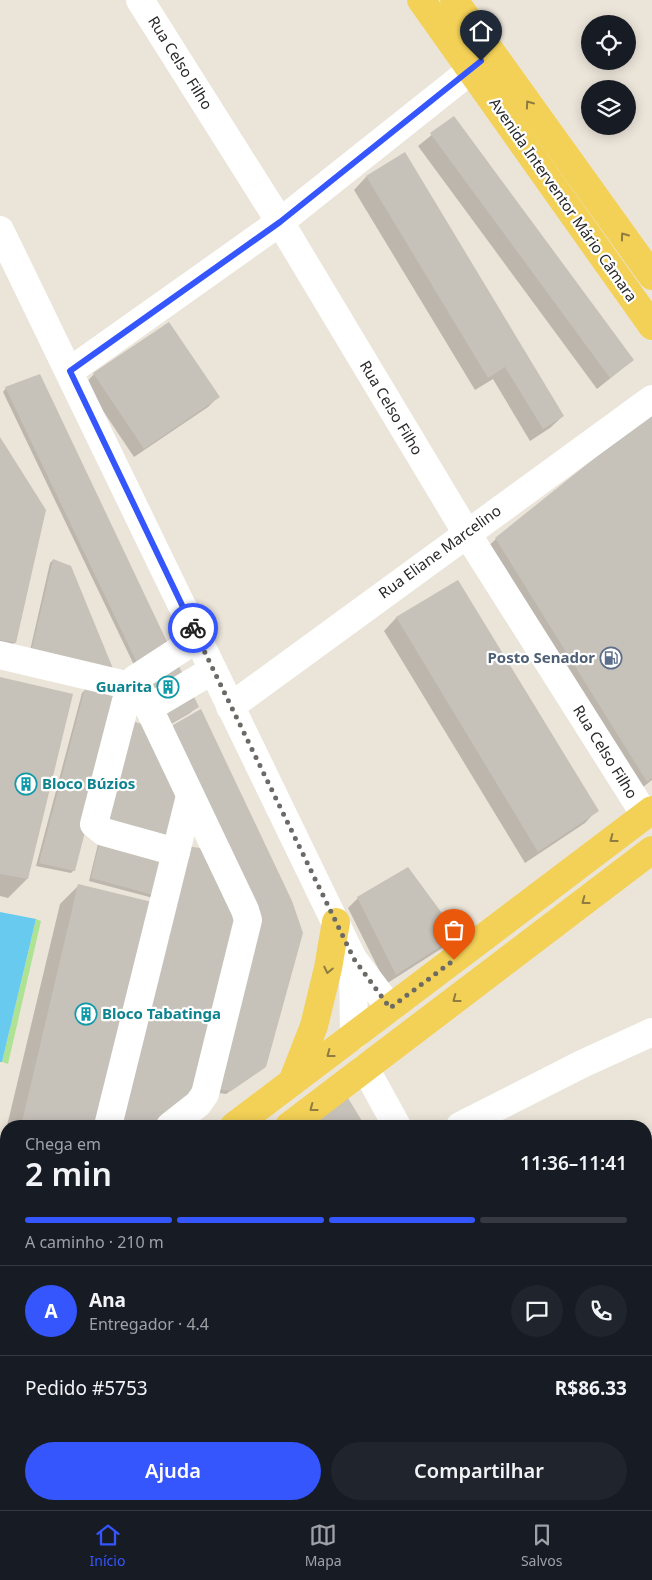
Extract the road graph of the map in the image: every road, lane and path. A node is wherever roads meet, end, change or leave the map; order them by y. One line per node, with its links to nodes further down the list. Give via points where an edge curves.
1 (140, 0): 6 (street, Rua Celso Filho)
2 (421, 0): 5 (main road, Avenida Interventor Mário Câmara)
3 (454, 0): 4 (main road, Avenida Interventor Mário Câmara)
4 (492, 53): 5 (street); 8 (main road, Avenida Interventor Mário Câmara, one-way to 4)
5 (470, 69): 6 (street); 9 (main road, Avenida Interventor Mário Câmara)
6 (280, 222): 10 (street); 12 (street, Rua Celso Filho)
7 (0, 230): 10 (street)
8 (652, 276)
9 (652, 326)
10 (70, 371): 13 (street)
11 (652, 399): 12 (street, Rua Eliane Marcelino)
12 (466, 532): 17 (street, Rua Eliane Marcelino); 19 (street, Rua Celso Filho)
13 (198, 638): 15 (street); 16 (street, via 136,679)
14 (0, 655): 16 (street, via 118,683)
15 (213, 670): 16 (street); 17 (street)
16 (140, 698): 18 (street); 21 (street, via 94,824 104,832)
17 (230, 707): 22 (street)
18 (190, 796): 21 (street); 30 (street, via 248,920 205,1094)
19 (648, 813): 24 (main road, one-way to 24)
20 (652, 850): 27 (main road, one-way to 27)
21 (176, 852): 29 (street)
22 (336, 922): 23 (street); 28 (main road, one-way to 28, via 314,1026)
23 (354, 959): 24 (street); 26 (street)
24 (390, 1008): 26 (main road)
25 (652, 1032): 34 (street)
26 (354, 1036): 28 (main road, one-way to 28)
27 (366, 1068): 32 (main road, one-way to 32); 33 (street)
28 (292, 1082): 31 (main road)
29 (109, 1120)
30 (178, 1120)
31 (242, 1120)
32 (297, 1120)
33 (394, 1120)
34 (472, 1120)

